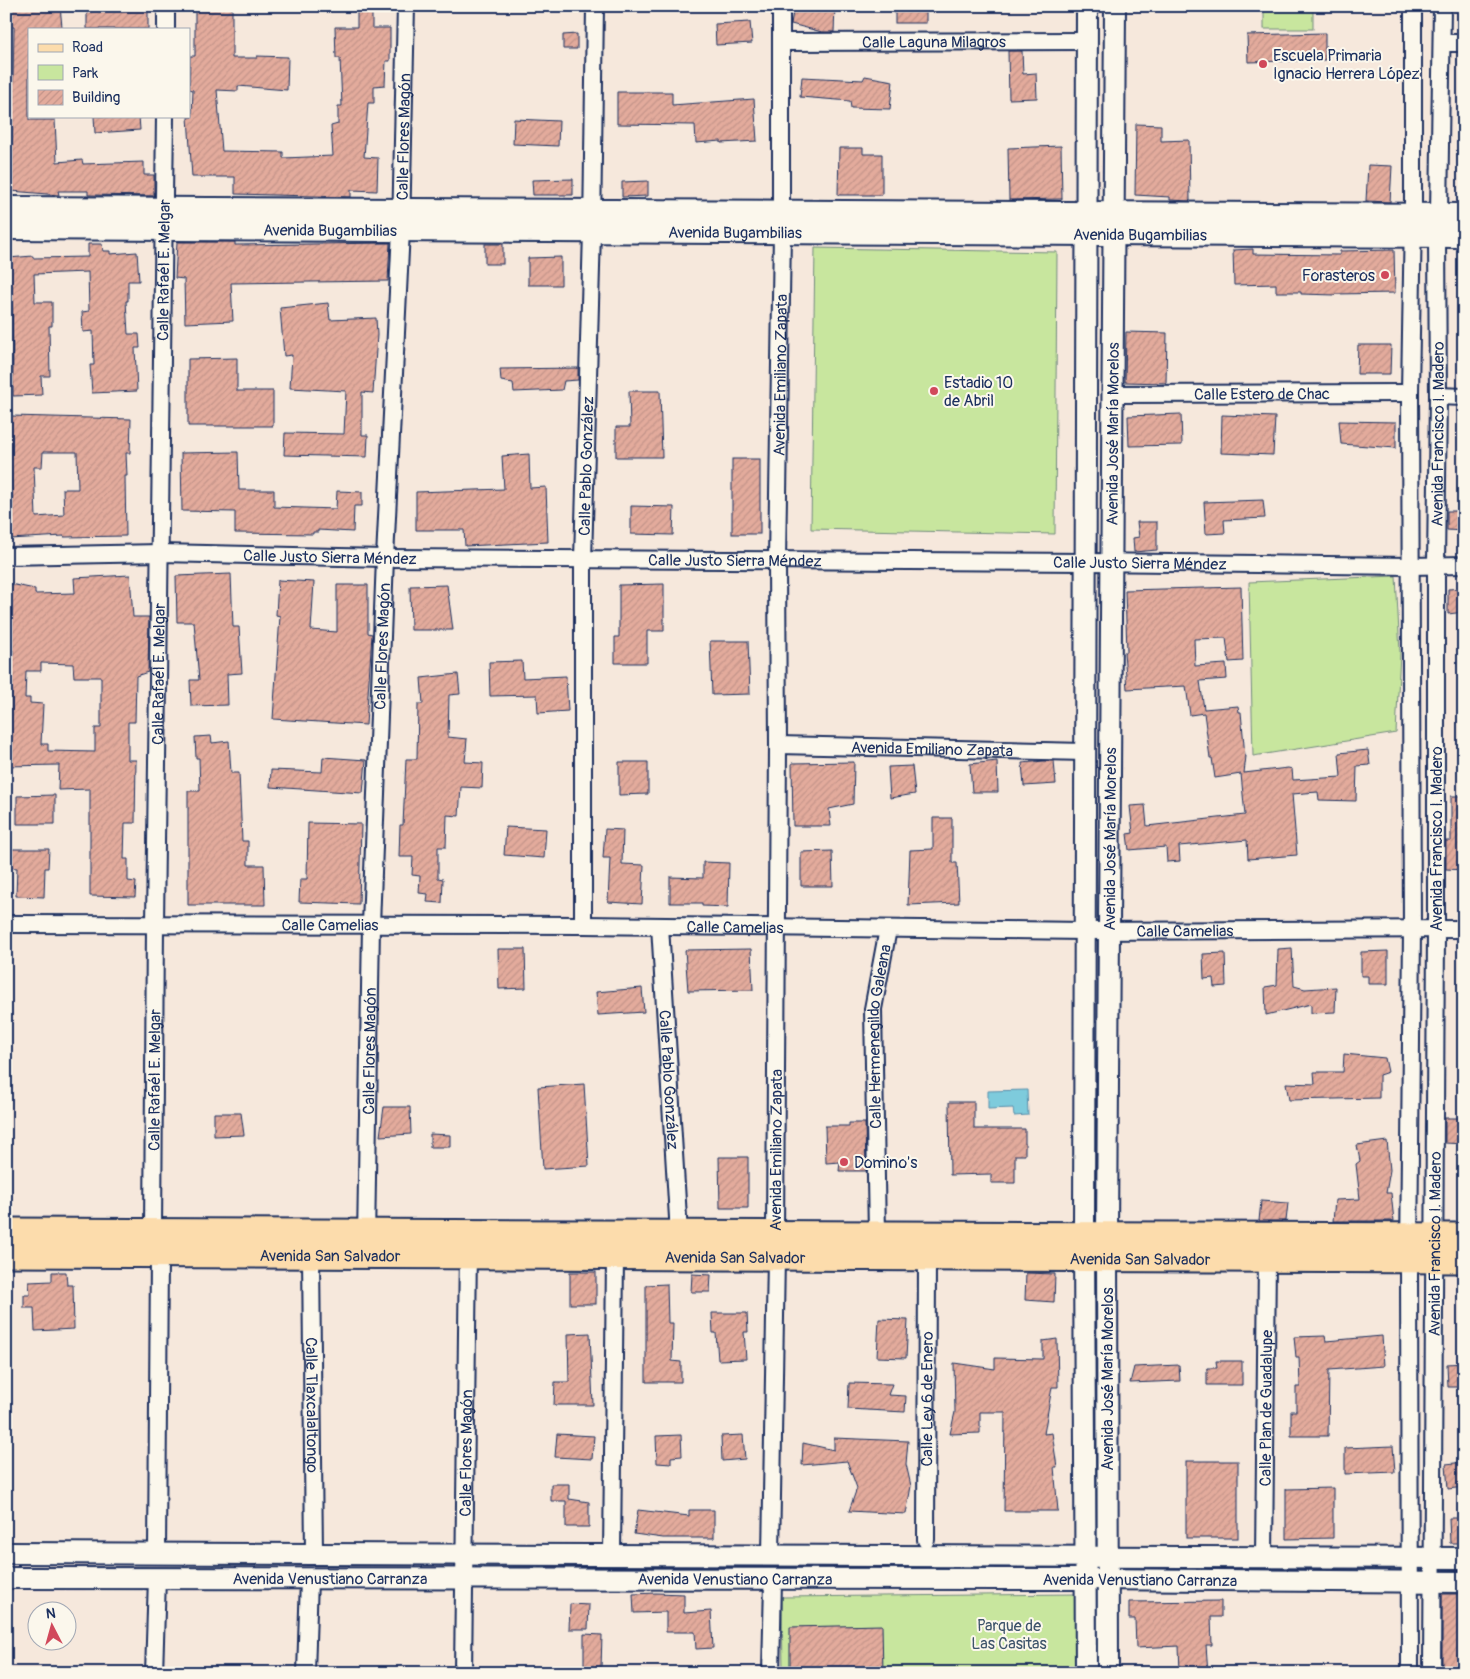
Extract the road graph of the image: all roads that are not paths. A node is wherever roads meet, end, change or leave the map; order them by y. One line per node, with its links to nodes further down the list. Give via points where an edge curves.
1 (166, 6): 9 (street)
2 (406, 6): 18 (street, Calle Flores Magón)
3 (595, 6): 19 (street, Calle Pablo González)
4 (782, 6): 11 (street, Avenida Emiliano Zapata)
5 (1088, 6): 10 (street, Avenida José María Morelos)
6 (1115, 6): 22 (street, Avenida José María Morelos)
7 (1413, 6): 23 (street, Avenida Francisco I. Madero)
8 (1442, 6): 12 (street, Avenida Francisco I. Madero)
9 (166, 28)
10 (1087, 41): 11 (street, Calle Laguna Milagros); 21 (street, Avenida José María Morelos)
11 (782, 42): 20 (street, Avenida Emiliano Zapata)
12 (1442, 43): 13 (street); 24 (street, Avenida Francisco I. Madero)
13 (1464, 43)
14 (165, 118): 17 (street, Calle Rafaél E. Melgar)
15 (6, 208): 17 (main road, Avenida Bugambilias)
16 (1464, 216): 24 (main road, Avenida Bugambilias)
17 (165, 219): 18 (main road, Avenida Bugambilias); 25 (main road, Avenida Bugambilias); 31 (street, Calle Rafaél E. Melgar)
18 (401, 220): 19 (main road, Avenida Bugambilias); 33 (street, Calle Flores Magón)
19 (592, 221): 20 (main road, Avenida Bugambilias); 34 (street, Calle Pablo González)
20 (781, 222): 21 (main road, Avenida Bugambilias); 35 (street, Avenida Emiliano Zapata)
21 (1087, 224): 22 (main road, Avenida Bugambilias); 36 (street, Avenida José María Morelos)
22 (1114, 224): 23 (main road, Avenida Bugambilias); 28 (street, Avenida José María Morelos)
23 (1412, 225): 24 (main road, Avenida Bugambilias); 27 (street, Avenida Francisco I. Madero)
24 (1438, 226): 26 (main road, Avenida Bugambilias); 29 (street, Avenida Francisco I. Madero)
25 (6, 228)
26 (1464, 236)
27 (1410, 393): 28 (street, Calle Estero de Chac); 40 (street, Avenida Francisco I. Madero)
28 (1113, 394): 37 (street, Avenida José María Morelos)
29 (1438, 396): 30 (street); 38 (street, Avenida Francisco I. Madero)
30 (1464, 397)
31 (161, 553): 32 (street, Calle Justo Sierra Méndez); 33 (street, Calle Justo Sierra Méndez); 44 (street, Calle Rafaél E. Melgar)
32 (6, 556)
33 (385, 558): 34 (street, Calle Justo Sierra Méndez); 45 (street, Calle Flores Magón)
34 (583, 560): 35 (street, Calle Justo Sierra Méndez); 46 (street, Calle Pablo González)
35 (777, 561): 36 (street, Calle Justo Sierra Méndez); 41 (street, Avenida Emiliano Zapata)
36 (1086, 562): 37 (street, Calle Justo Sierra Méndez); 42 (street, Avenida José María Morelos)
37 (1112, 564): 40 (street, Calle Justo Sierra Méndez); 54 (street, Avenida José María Morelos)
38 (1436, 565): 39 (street, Calle Justo Sierra Méndez); 40 (street, Calle Justo Sierra Méndez); 50 (street, Avenida Francisco I. Madero)
39 (1464, 565)
40 (1410, 566): 52 (street, Avenida Francisco I. Madero)
41 (778, 744): 42 (street, Avenida Emiliano Zapata); 48 (street, Avenida Emiliano Zapata)
42 (1085, 752): 53 (street, Avenida José María Morelos)
43 (6, 924): 44 (street, Calle Camelias)
44 (155, 924): 45 (street, Calle Camelias); 59 (street, Calle Rafaél E. Melgar)
45 (371, 925): 46 (street, Calle Camelias); 60 (street, Calle Flores Magón)
46 (583, 925): 47 (street, Calle Camelias)
47 (660, 926): 48 (street, Calle Camelias); 56 (street, Calle Pablo González)
48 (776, 928): 49 (street, Calle Camelias); 62 (street, Avenida Emiliano Zapata)
49 (888, 929): 53 (street, Calle Camelias); 57 (street, Calle Hermenegildo Galeana, via 873,1009)
50 (1436, 929): 51 (street, Calle Camelias); 52 (street, Calle Camelias); 65 (street, Avenida Francisco I. Madero)
51 (1464, 929)
52 (1412, 930): 54 (street, Calle Camelias); 64 (street, Avenida Francisco I. Madero)
53 (1085, 931): 54 (street, Calle Camelias); 63 (street, Avenida José María Morelos)
54 (1109, 931): 63 (street, Avenida José María Morelos)
55 (6, 1231): 59 (main road, Avenida San Salvador)
56 (679, 1234): 61 (main road, Avenida San Salvador); 62 (main road, Avenida San Salvador)
57 (877, 1234): 62 (main road, Avenida San Salvador); 63 (main road, Avenida San Salvador)
58 (1464, 1236): 65 (main road, Avenida San Salvador)
59 (156, 1243): 60 (main road, Avenida San Salvador); 66 (main road, Avenida San Salvador); 67 (main road, Avenida San Salvador); 74 (street, Calle Rafaél E. Melgar)
60 (366, 1244): 61 (main road, Avenida San Salvador); 67 (main road, Avenida San Salvador)
61 (468, 1245): 68 (main road, Avenida San Salvador); 76 (street, Calle Flores Magón)
62 (776, 1246): 68 (main road, Avenida San Salvador); 69 (main road, Avenida San Salvador); 78 (street, Avenida Emiliano Zapata)
63 (1095, 1247): 64 (main road, Avenida San Salvador); 69 (main road, Avenida San Salvador); 70 (main road, Avenida San Salvador); 79 (street, Avenida José María Morelos); 80 (street, Avenida José María Morelos)
64 (1410, 1248): 65 (main road, Avenida San Salvador); 70 (main road, Avenida San Salvador); 82 (street, Avenida Francisco I. Madero)
65 (1434, 1248): 71 (main road, Avenida San Salvador); 83 (street, Avenida Francisco I. Madero)
66 (6, 1254)
67 (311, 1256): 75 (street, Calle Tlaxcalaltongo)
68 (615, 1257): 77 (street)
69 (927, 1258): 72 (street, Calle Ley 6 de Enero)
70 (1267, 1259): 81 (street, Calle Plan de Guadalupe)
71 (1464, 1260)
72 (926, 1540)
73 (6, 1553): 74 (street, Avenida Venustiano Carranza)
74 (156, 1553): 75 (street, Avenida Venustiano Carranza)
75 (314, 1554): 76 (street, Avenida Venustiano Carranza)
76 (465, 1554): 77 (street, Avenida Venustiano Carranza); 88 (street, Calle Flores Magón)
77 (612, 1555): 78 (street, Avenida Venustiano Carranza)
78 (771, 1555): 79 (street, Avenida Venustiano Carranza)
79 (1085, 1556): 80 (street, Avenida Venustiano Carranza); 89 (street, Avenida José María Morelos)
80 (1108, 1556): 81 (street, Avenida Venustiano Carranza); 90 (street, Avenida José María Morelos)
81 (1264, 1557): 82 (street, Avenida Venustiano Carranza)
82 (1409, 1557): 83 (street, Avenida Venustiano Carranza); 92 (street, Avenida Francisco I. Madero)
83 (1432, 1558): 84 (street, Avenida Venustiano Carranza); 93 (street, Avenida Francisco I. Madero)
84 (1464, 1558)
85 (6, 1578): 86 (street, Avenida Venustiano Carranza)
86 (157, 1578): 87 (street, Avenida Venustiano Carranza); 95 (street)
87 (309, 1579): 88 (street, Avenida Venustiano Carranza); 96 (street)
88 (465, 1579): 91 (street, Avenida Venustiano Carranza); 97 (street, Calle Flores Magón)
89 (1085, 1579): 90 (street, Avenida Venustiano Carranza); 91 (street, Avenida Venustiano Carranza); 99 (street, Avenida José María Morelos)
90 (1108, 1579): 92 (street, Avenida Venustiano Carranza); 100 (street, Avenida José María Morelos)
91 (773, 1580): 98 (street)
92 (1410, 1581): 93 (street, Avenida Venustiano Carranza); 101 (street, Avenida Francisco I. Madero)
93 (1433, 1582): 94 (street, Avenida Venustiano Carranza); 102 (street, Avenida Francisco I. Madero)
94 (1464, 1582)
95 (154, 1673)
96 (306, 1673)
97 (463, 1673)
98 (771, 1673)
99 (1086, 1673)
100 (1108, 1673)
101 (1410, 1673)
102 (1432, 1673)

